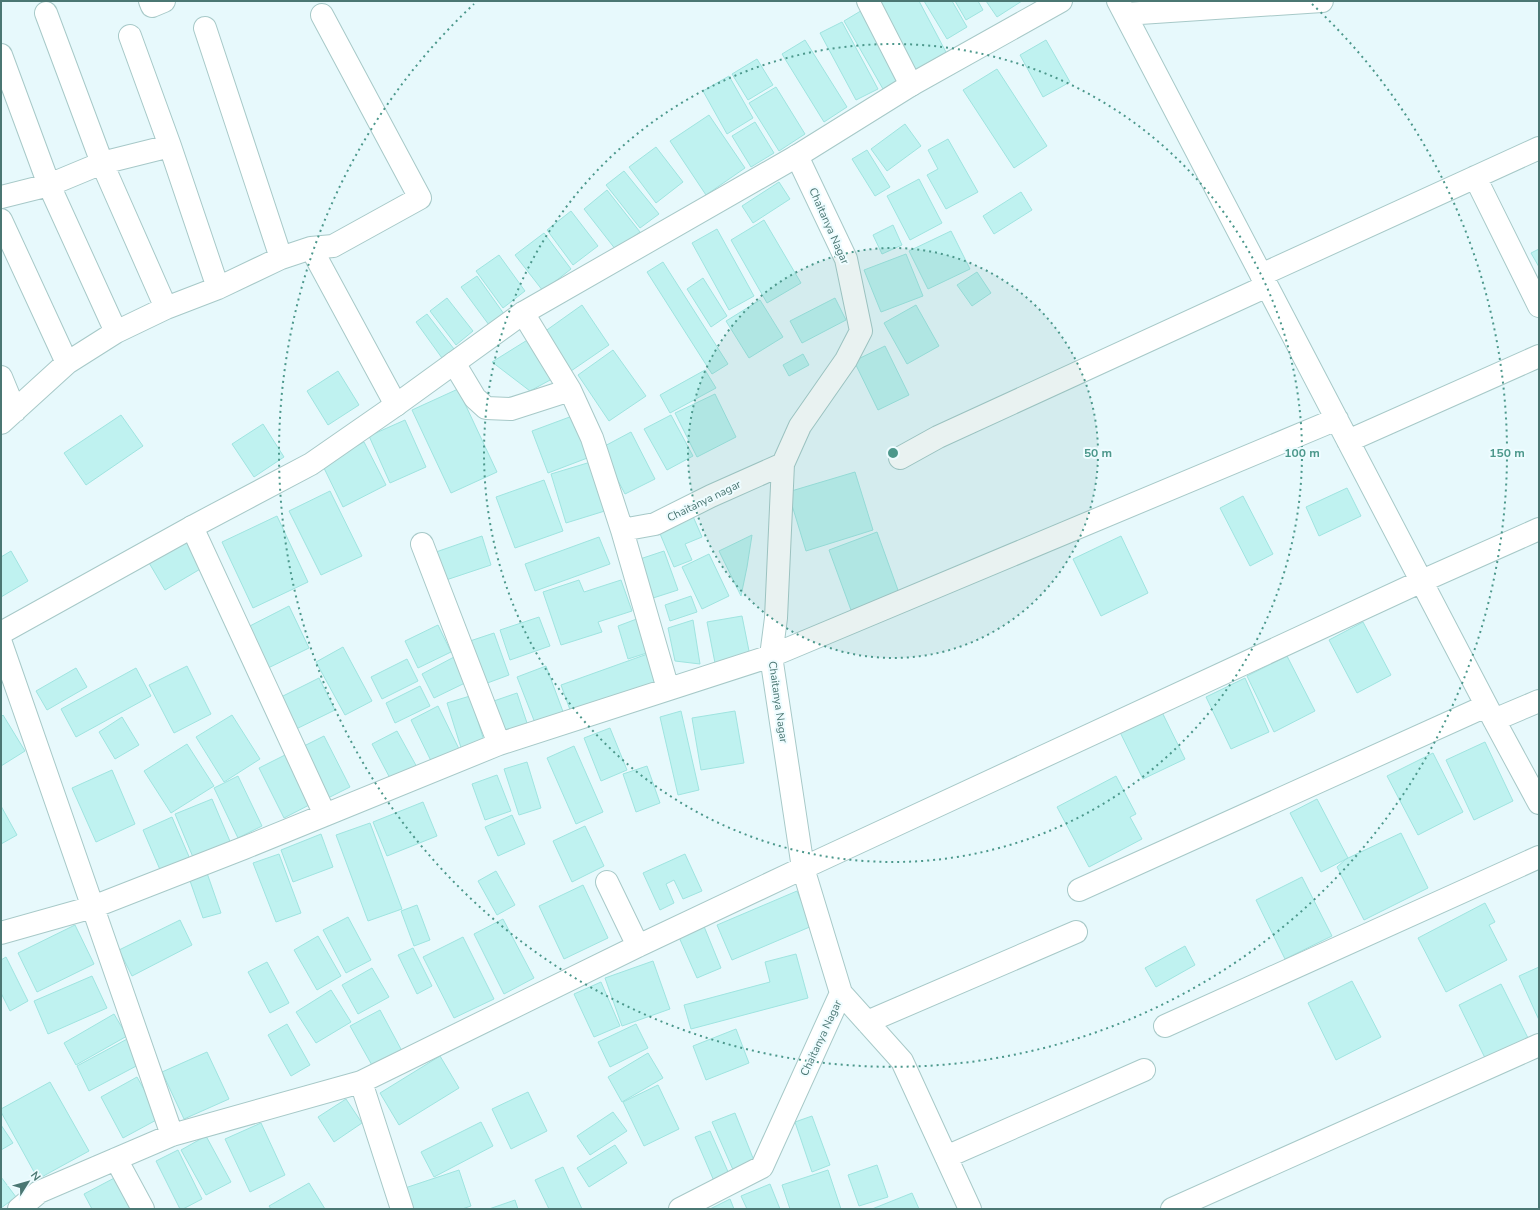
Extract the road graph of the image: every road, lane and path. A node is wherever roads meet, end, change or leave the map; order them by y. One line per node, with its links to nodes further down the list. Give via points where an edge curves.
1 (150, 1): 2 (street, via 152,6)
2 (164, 1)
3 (868, 1): 12 (street)
4 (1060, 1): 12 (street)
5 (1322, 1): 6 (street)
6 (1122, 8): 23 (street)
7 (46, 13): 16 (street)
8 (322, 14): 21 (street, via 420,198 333,246)
9 (205, 28): 22 (street)
10 (130, 36): 13 (street)
11 (1, 55): 18 (street)
12 (911, 85): 15 (street)
13 (170, 146): 16 (street); 24 (street)
14 (1539, 148): 17 (street)
15 (797, 156): 27 (street); 39 (street, Chaitanya Nagar, via 846,259 861,331 846,360 800,426)
16 (102, 164): 18 (street); 26 (street)
17 (1475, 177): 23 (street); 25 (street)
18 (48, 185): 19 (street); 28 (street)
19 (1, 198)
20 (1, 220): 30 (street)
21 (311, 248): 22 (street); 34 (street)
22 (281, 258): 24 (street)
23 (1264, 280): 36 (street); 38 (street, via 938,437)
24 (218, 288): 26 (street)
25 (1539, 306)
26 (166, 308): 28 (street)
27 (523, 313): 31 (street); 33 (street)
28 (116, 332): 30 (street)
29 (1539, 356): 37 (street)
30 (67, 363): 35 (street)
31 (454, 363): 33 (street, via 475,398 486,408 511,409); 34 (street)
32 (1, 377): 35 (street)
33 (570, 390): 42 (street, via 592,438)
34 (396, 405): 40 (street, via 311,464)
35 (8, 417)
36 (1337, 419): 37 (street); 47 (street)
37 (1348, 441): 44 (street)
38 (900, 458)
39 (783, 464): 42 (street, Chaitanya nagar, via 655,524); 47 (street, Chaitanya Nagar, via 776,618)
40 (192, 527): 45 (street); 53 (street)
41 (1539, 529): 44 (street)
42 (622, 530): 48 (street)
43 (422, 544): 51 (street)
44 (1422, 581): 50 (street); 55 (street)
45 (1, 633)
46 (1, 643): 58 (street)
47 (771, 656): 48 (street); 55 (street, Chaitanya Nagar)
48 (668, 689): 51 (street)
49 (1539, 701): 50 (street)
50 (1490, 713): 52 (street); 57 (street)
51 (499, 744): 53 (street)
52 (1539, 804)
53 (325, 815): 58 (street)
54 (1539, 857): 64 (street)
55 (802, 868): 61 (street); 62 (street, Chaitanya Nagar)
56 (607, 882): 61 (street)
57 (1079, 890)
58 (93, 906): 60 (street); 68 (street)
59 (1076, 932): 63 (street)
60 (1, 933)
61 (638, 946): 67 (street)
62 (841, 993): 63 (street); 74 (street, Chaitanya Nagar, via 762,1167)
63 (867, 1022): 69 (street, via 902,1061)
64 (1165, 1026)
65 (1539, 1045): 76 (street)
66 (1144, 1070): 69 (street)
67 (361, 1082): 68 (street); 73 (street)
68 (172, 1135): 70 (street)
69 (946, 1157): 75 (street)
70 (116, 1160): 71 (street, via 39,1192); 72 (street)
71 (19, 1209)
72 (143, 1209)
73 (402, 1209)
74 (680, 1209)
75 (970, 1209)
76 (1172, 1209)

